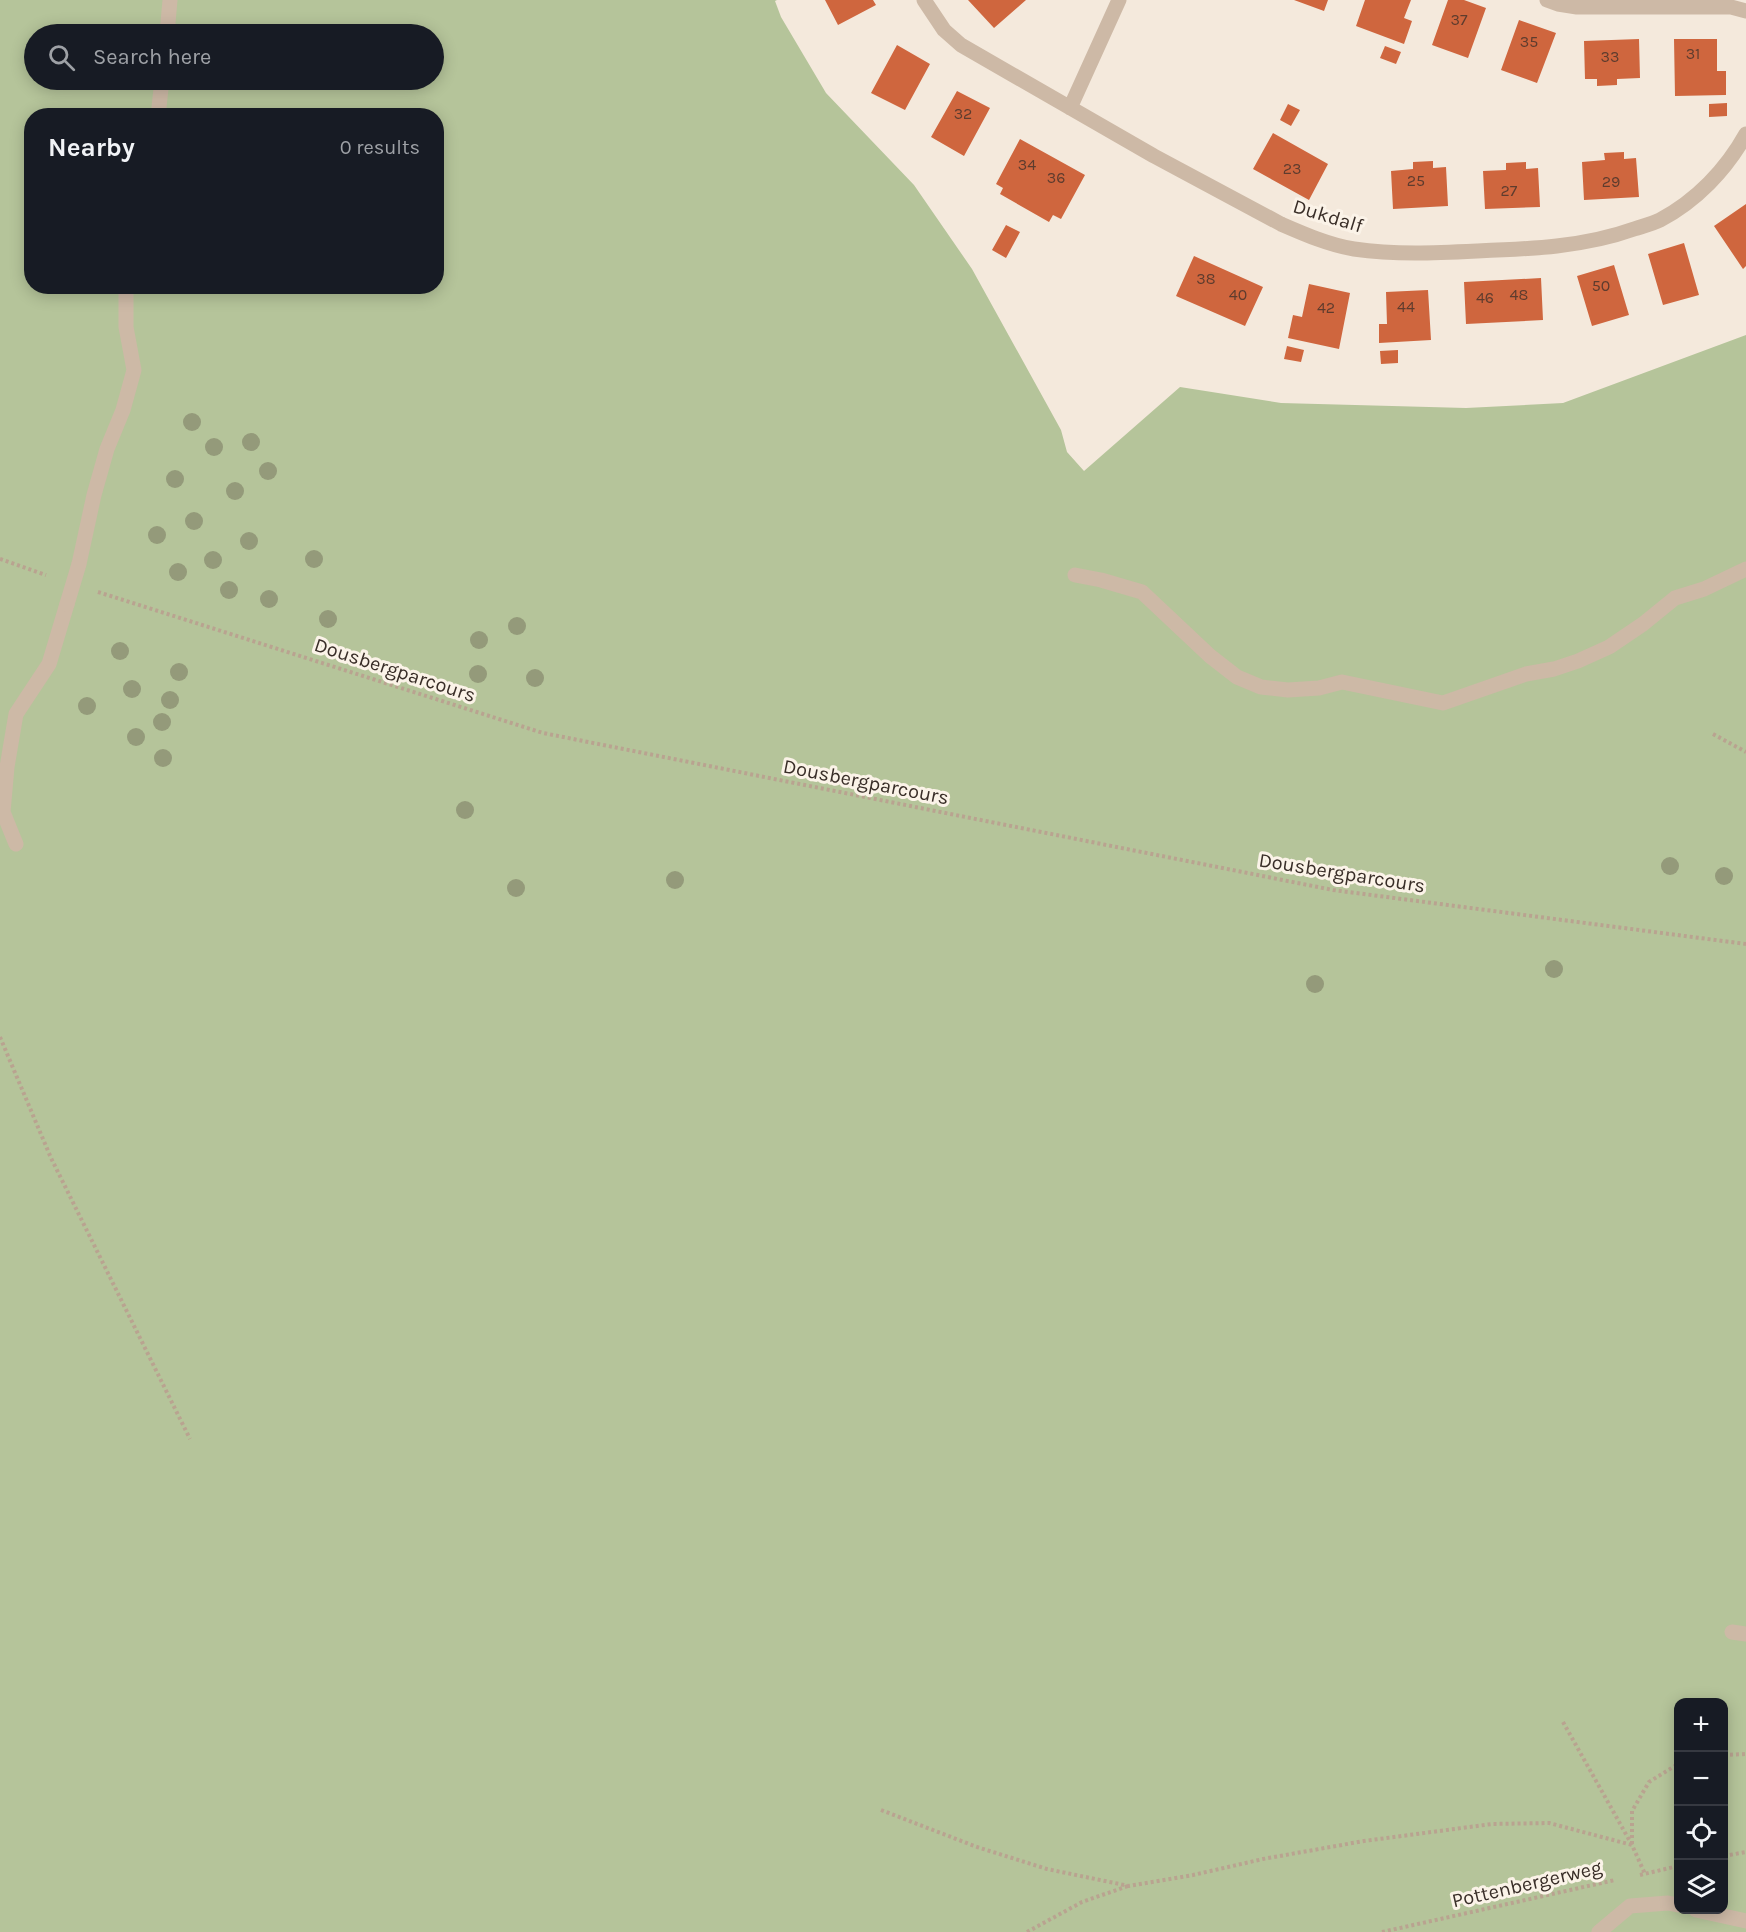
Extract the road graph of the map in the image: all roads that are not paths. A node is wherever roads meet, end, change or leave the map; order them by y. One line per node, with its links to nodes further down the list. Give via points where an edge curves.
1 (170, 0): 6 (lane)
2 (924, 0): 9 (lane, Dukdalf, via 944,30 961,45)
3 (1119, 0): 9 (lane)
4 (1547, 0): 5 (lane, via 1577,7)
5 (1746, 10)
6 (168, 24)
7 (161, 90): 8 (lane)
8 (159, 108)
9 (1070, 108): 10 (lane, Dukdalf, via 1281,224 1329,242 1379,252 1568,246 1614,236 1659,221 1687,203 1726,165)
10 (1746, 134)
11 (126, 294): 14 (lane, bridge, via 126,327 134,370 102,467 49,664 16,714 3,812)
12 (1746, 568): 13 (lane, via 1675,598 1617,641 1578,661 1526,674 1443,703 1341,682 1288,690 1261,687 1237,677 1210,656 1142,592)
13 (1075, 575)
14 (16, 844)
15 (1674, 1904): 18 (lane, via 1630,1906)
16 (1714, 1914): 17 (lane)
17 (1746, 1921)
18 (1599, 1932)

